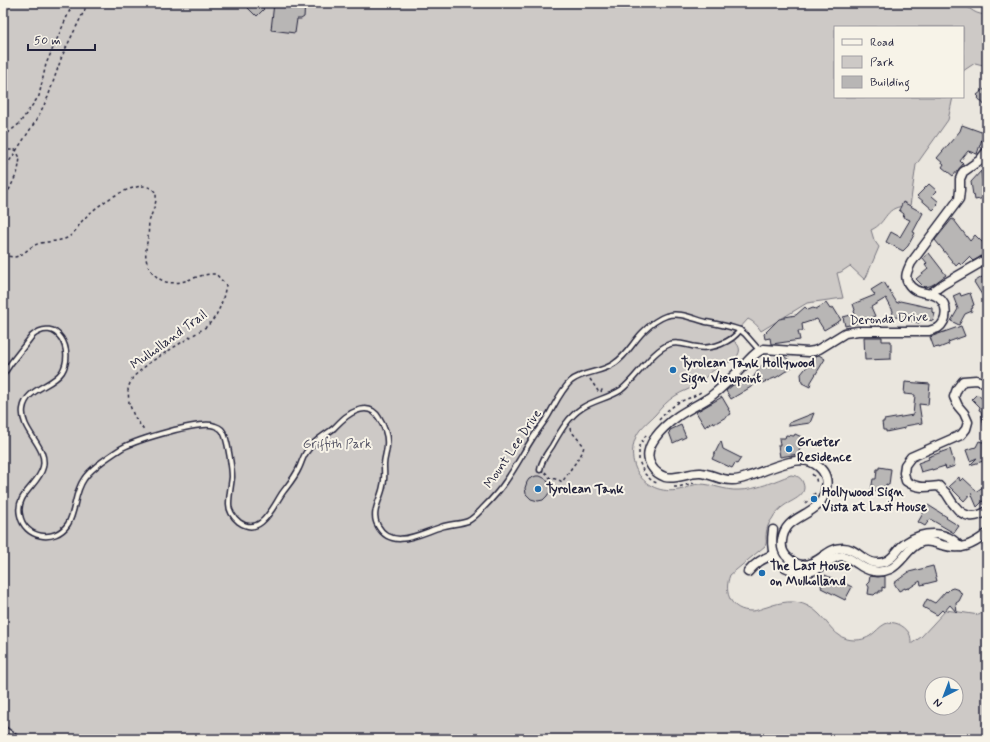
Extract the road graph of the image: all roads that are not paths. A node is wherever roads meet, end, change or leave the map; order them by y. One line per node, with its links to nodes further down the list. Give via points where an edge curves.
1 (987, 151): 3 (street, Deronda Drive, via 980,160 963,172 959,199 907,271 906,278 913,290)
2 (987, 259): 3 (street)
3 (931, 293): 5 (street, Deronda Drive, via 940,298 945,306 946,315 938,328 929,331 858,331 845,333 814,351)
4 (740, 330): 5 (lane); 6 (lane, Mount Lee Drive, via 679,315 662,317 642,333 614,364 574,379 567,385 508,478 477,514 467,521 442,526 405,539 387,535 376,521 376,510 383,486 387,441 379,418 373,410 368,409 352,412 310,447 270,512 262,522 253,526 239,522 232,515 229,502 232,468 226,437 221,429 212,425 148,437 118,451 88,473 80,486 69,523 54,535 40,536 27,529 20,517 20,502 42,469 43,459 27,428 23,407 33,392 62,371 66,360 64,341 51,330 40,330 32,336); 8 (lane, via 733,338 705,348 678,343 668,345 621,390 581,408 572,415 543,460)
5 (759, 350): 12 (street, via 719,390 678,416 655,438 648,455 656,472 666,478 700,473 733,480 798,460 816,464 828,482 822,501 793,522 783,533 782,550 799,565 811,564 835,549 844,547 869,562 884,563 910,540 925,534 944,536)
6 (3, 375)
7 (987, 383): 9 (street, via 976,380 963,381 954,397 968,422 966,429 961,435 911,457 905,465 904,473 906,481 912,485 939,486 961,513 970,517 980,516)
8 (540, 470)
9 (987, 511)
10 (773, 530): 13 (street)
11 (987, 534): 12 (street, via 974,543)
12 (961, 547): 13 (street, via 953,548 932,542 920,543 894,566 883,571 870,571 841,556 814,571 796,572 783,565)
13 (774, 554): 14 (street, via 761,560)
14 (748, 572)
15 (3, 728): 16 (lane)
16 (18, 739)

